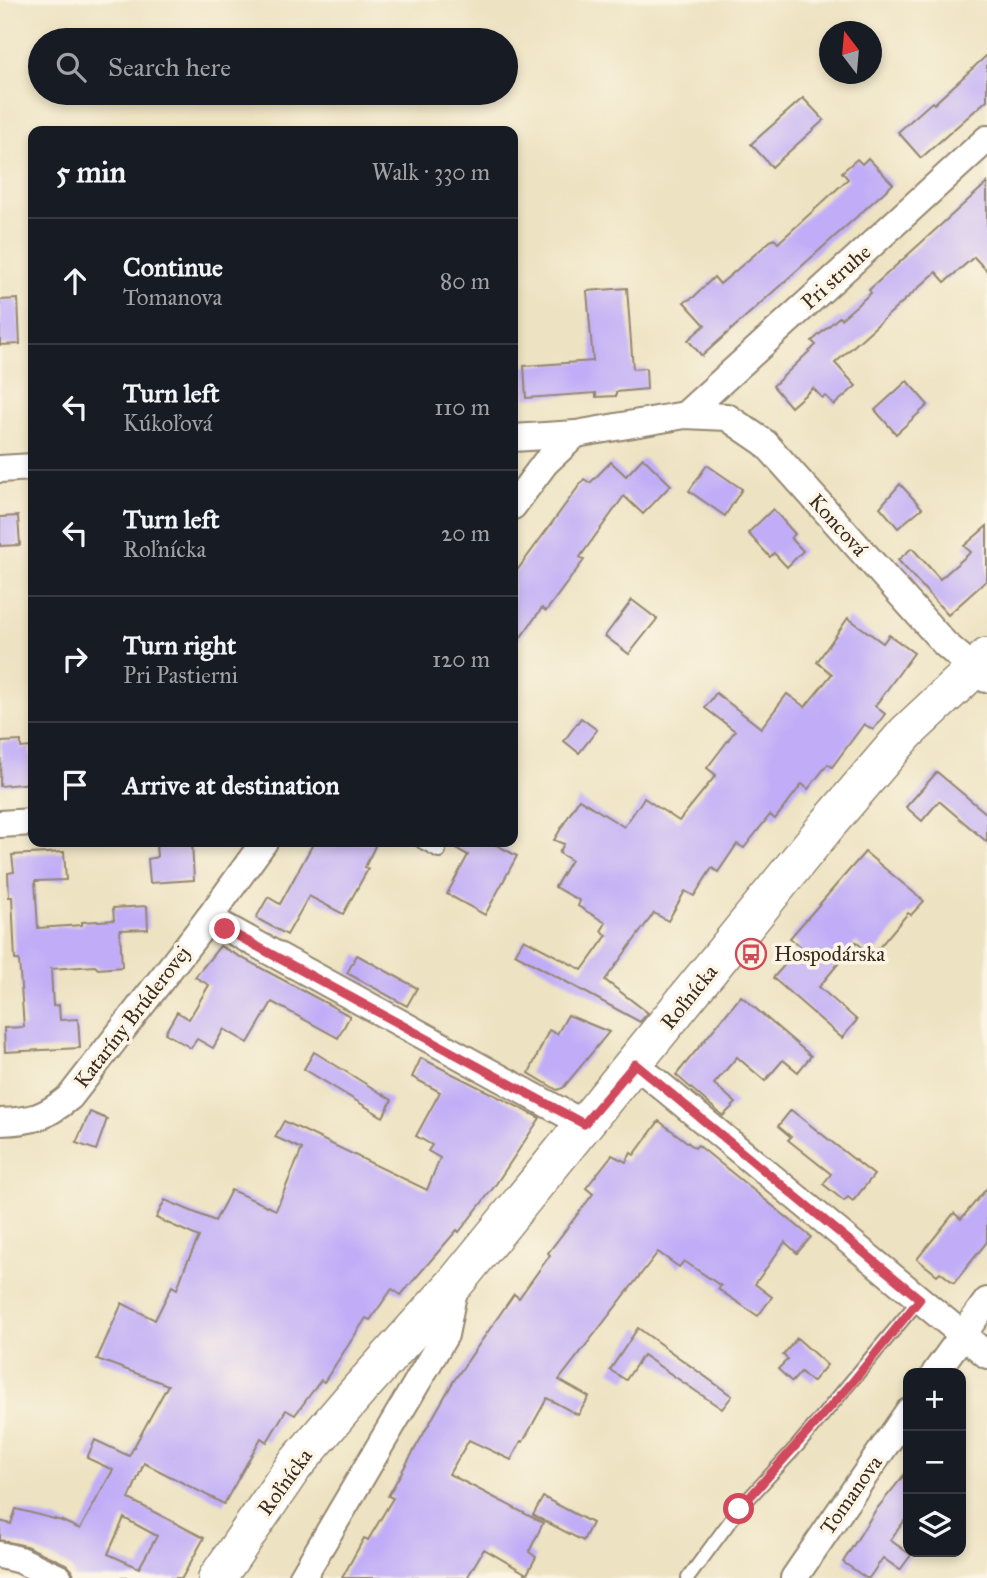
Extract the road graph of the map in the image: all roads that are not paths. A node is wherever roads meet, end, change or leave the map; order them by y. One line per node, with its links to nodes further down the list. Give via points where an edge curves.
1 (987, 139): 2 (street, Pri struhe)
2 (685, 415): 3 (street); 8 (street, Koncová, via 727,417 765,443 945,644)
3 (576, 434): 4 (street); 7 (street, via 545,463)
4 (518, 438)
5 (28, 467): 6 (street)
6 (0, 469)
7 (518, 499)
8 (983, 669): 15 (street, Roľnícka, via 906,733 882,760)
9 (28, 822): 10 (street)
10 (0, 824)
11 (260, 847): 14 (street, Kataríny Brúderovej)
12 (431, 847): 13 (lane)
13 (439, 851)
14 (209, 918): 16 (street, Kataríny Brúderovej, via 70,1097 49,1114); 17 (street)
15 (635, 1064): 17 (street, Roľnícka); 19 (street)
16 (0, 1122)
17 (584, 1124): 18 (street, Roľnícka)
18 (456, 1282): 24 (street, Roľnícka); 25 (street, Roľnícka, via 445,1335)
19 (920, 1299): 21 (street); 32 (lane, via 739,1509)
20 (987, 1301): 21 (street)
21 (962, 1334): 22 (street); 23 (street)
22 (987, 1355)
23 (938, 1368)
24 (359, 1390): 25 (street, via 377,1387 388,1391); 30 (street, Roľnícka, via 294,1466)
25 (398, 1415): 31 (street, Roľnícka)
26 (903, 1420): 28 (street, Tomanova)
27 (0, 1555): 29 (street)
28 (808, 1573)
29 (59, 1578)
30 (218, 1578)
31 (302, 1578)
32 (688, 1578)

